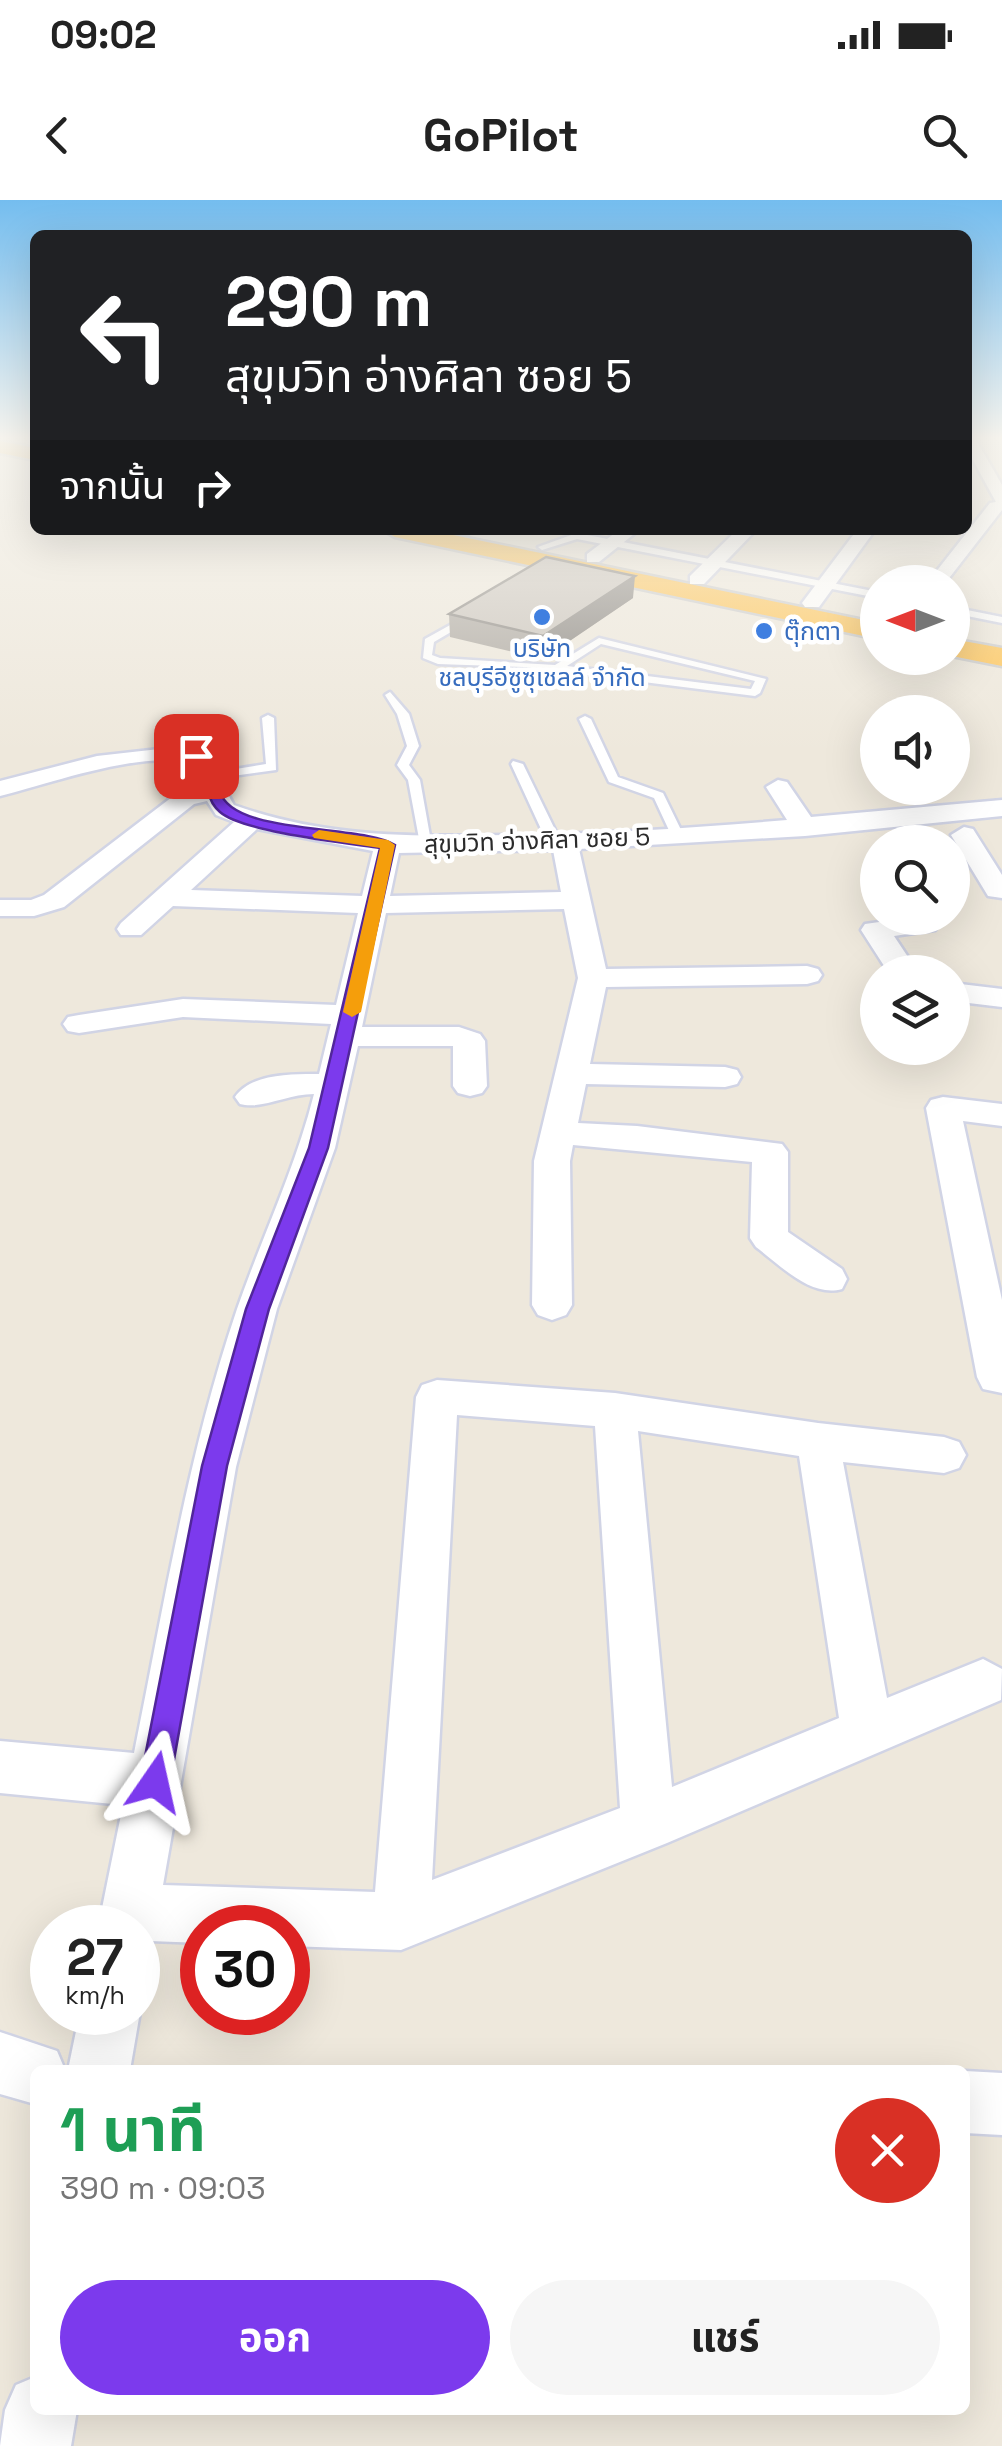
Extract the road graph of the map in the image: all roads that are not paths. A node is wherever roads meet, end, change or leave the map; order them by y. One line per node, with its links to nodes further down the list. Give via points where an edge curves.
1 (456, 543): 8 (highway)
2 (497, 543): 8 (highway)
3 (614, 543): 7 (street)
4 (735, 543): 10 (street)
5 (857, 543): 11 (street)
6 (972, 543): 9 (street)
7 (604, 551): 8 (highway); 10 (highway)
8 (547, 562): 17 (highway)
9 (953, 565)
10 (707, 572): 11 (highway)
11 (819, 594): 12 (lane); 13 (highway)
12 (860, 595)
13 (860, 609)
14 (477, 612): 23 (lane, via 429,641 427,656)
15 (970, 614): 16 (lane)
16 (1002, 620)
17 (860, 627)
18 (970, 634): 19 (highway)
19 (1002, 640)
20 (970, 651): 22 (highway)
21 (668, 657): 23 (lane, via 600,641); 24 (lane); 24 (lane, via 761,679 756,693)
22 (1002, 657)
23 (558, 668): 24 (lane)
24 (639, 678)
25 (390, 695): 39 (lane, via 413,746 403,764 414,780)
26 (268, 718): 29 (lane, via 272,767)
27 (585, 719): 37 (lane, via 614,780 659,796)
28 (516, 764): 38 (lane)
29 (214, 784): 31 (street, สุขุมวิท อ่างศิลา ซอย 5, via 216,767 196,756 163,753); 32 (street, สุขุมวิท อ่างศิลา ซอย 5, via 225,810); 44 (street, via 54,901)
30 (778, 787): 35 (street)
31 (0, 789)
32 (252, 820): 39 (street, สุขุมวิท อ่างศิลา ซอย 5); 41 (street)
33 (983, 822): 34 (street, สุขุมวิท อ่างศิลา ซอย 5); 40 (street)
34 (950, 825)
35 (805, 828): 36 (street, สุขุมวิท อ่างศิลา ซอย 5); 37 (street, สุขุมวิท อ่างศิลา ซอย 5)
36 (860, 830)
37 (678, 836): 38 (street, สุขุมวิท อ่างศิลา ซอย 5)
38 (559, 842): 39 (street, สุขุมวิท อ่างศิลา ซอย 5); 42 (street)
39 (408, 844): 43 (street)
40 (1002, 890)
41 (166, 897): 43 (street); 45 (street)
42 (576, 900): 43 (street); 47 (street)
43 (377, 905): 51 (street)
44 (0, 908)
45 (131, 929)
46 (807, 975): 47 (street)
47 (593, 978): 52 (street)
48 (970, 994): 49 (street)
49 (1002, 998)
50 (79, 1024): 51 (street, via 182,1008)
51 (348, 1025): 54 (street); 55 (street, via 469,1041)
52 (571, 1074): 53 (street); 58 (street)
53 (725, 1077)
54 (334, 1084): 56 (street, via 286,1084); 68 (street, via 318,1148 257,1309 214,1466)
55 (470, 1086)
56 (252, 1098)
57 (1002, 1115): 61 (street, via 943,1108)
58 (558, 1134): 59 (street, via 770,1152 769,1238); 60 (street, via 552,1162)
59 (828, 1279)
60 (552, 1305)
61 (1002, 1377)
62 (615, 1410): 63 (street); 69 (street); 72 (street, via 436,1397)
63 (818, 1441): 64 (street); 66 (street)
64 (944, 1456)
65 (983, 1683): 66 (street)
66 (867, 1733): 69 (street)
67 (0, 1767): 68 (street)
68 (155, 1782): 70 (street)
69 (648, 1824): 72 (street)
70 (131, 1905)
71 (160, 1920): 72 (street)
72 (401, 1921)
73 (105, 2035): 75 (street)
74 (0, 2063): 76 (street)
75 (99, 2065)
76 (30, 2072)
77 (970, 2102): 78 (street)
78 (1002, 2104)
79 (41, 2415): 80 (street)
80 (36, 2446)

